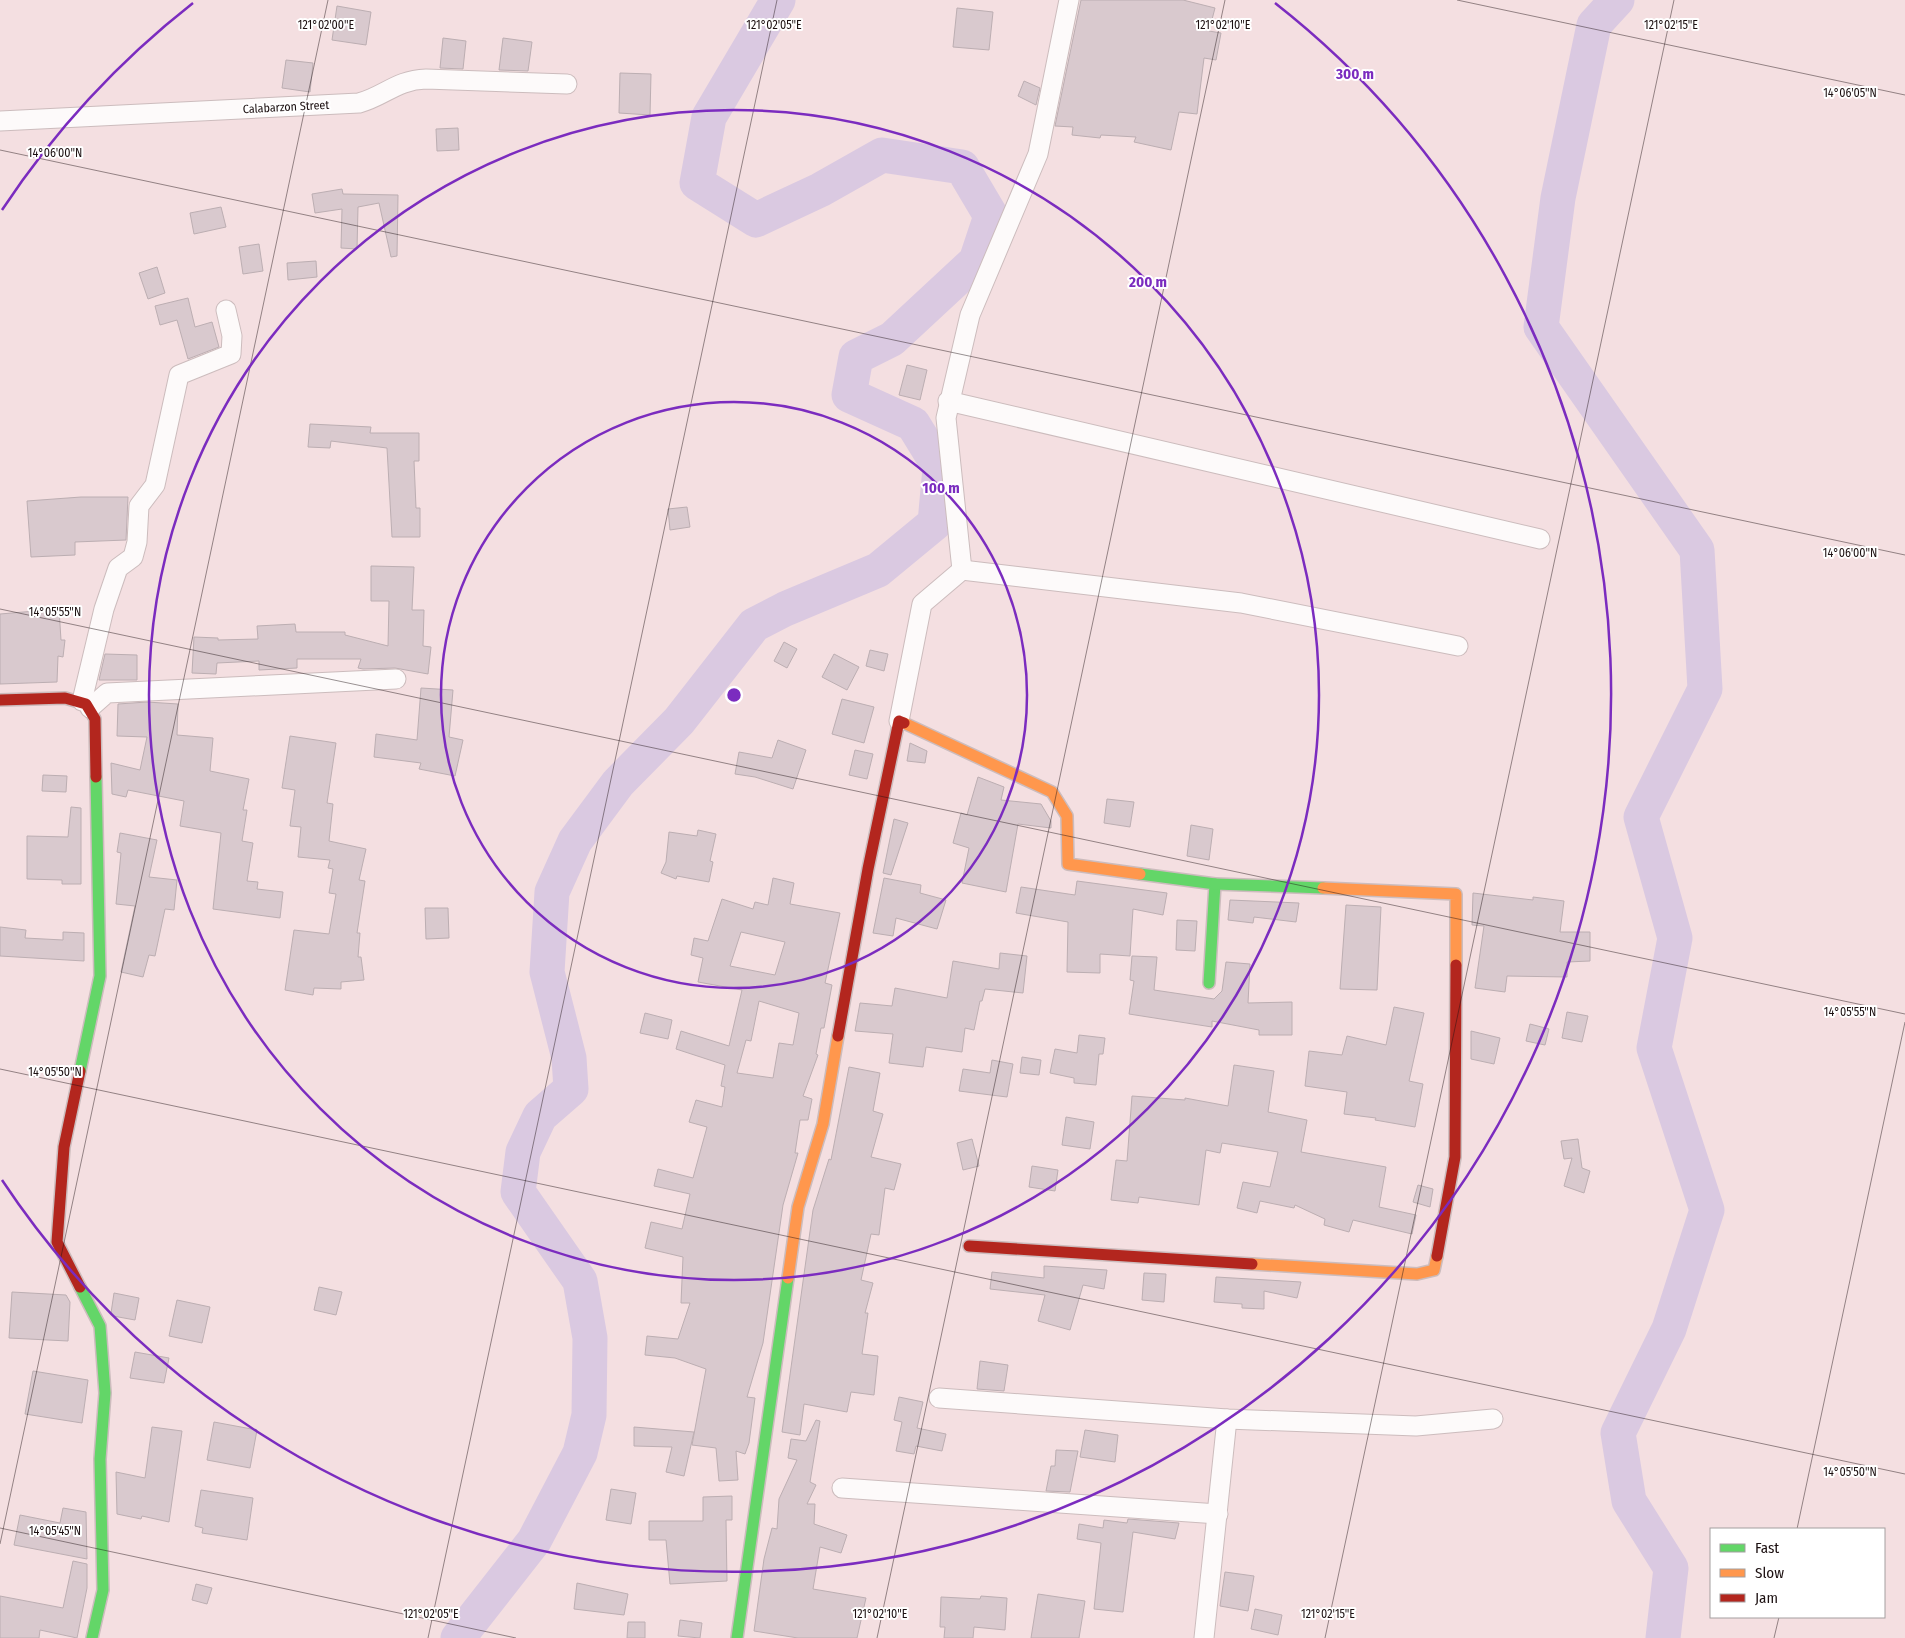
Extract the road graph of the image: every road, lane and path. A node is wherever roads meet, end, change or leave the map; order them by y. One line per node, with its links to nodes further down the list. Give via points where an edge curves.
1 (1069, 0): 5 (street, via 1038,154 970,315)
2 (567, 84): 3 (street, Calabarzon Street, via 417,79 359,103)
3 (0, 121)
4 (226, 310): 11 (street, via 232,336 231,354 179,374 155,485 139,506 133,557 118,568 104,609)
5 (948, 401): 6 (street); 7 (street, via 946,418)
6 (1540, 539)
7 (962, 570): 8 (street, via 1241,602); 12 (street, via 922,604)
8 (1458, 646)
9 (396, 679): 11 (street, via 107,693)
10 (0, 700): 11 (street, via 67,698)
11 (86, 705): 21 (street, via 95,719 100,976 64,1147 57,1242 100,1326 101,1336 106,1393 100,1459 104,1590)
12 (899, 721): 13 (street, via 1052,792 1067,816 1068,864); 22 (street, via 868,869 822,1124 798,1207)
13 (1215, 884): 14 (street); 15 (street, via 1456,894 1455,1157 1434,1270 1417,1274)
14 (1209, 983)
15 (969, 1246)
16 (939, 1398): 17 (street)
17 (1228, 1418): 18 (street, via 1416,1426); 20 (street)
18 (1493, 1419)
19 (842, 1488): 20 (street)
20 (1218, 1514): 23 (street)
21 (92, 1638)
22 (737, 1638)
23 (1204, 1638)

